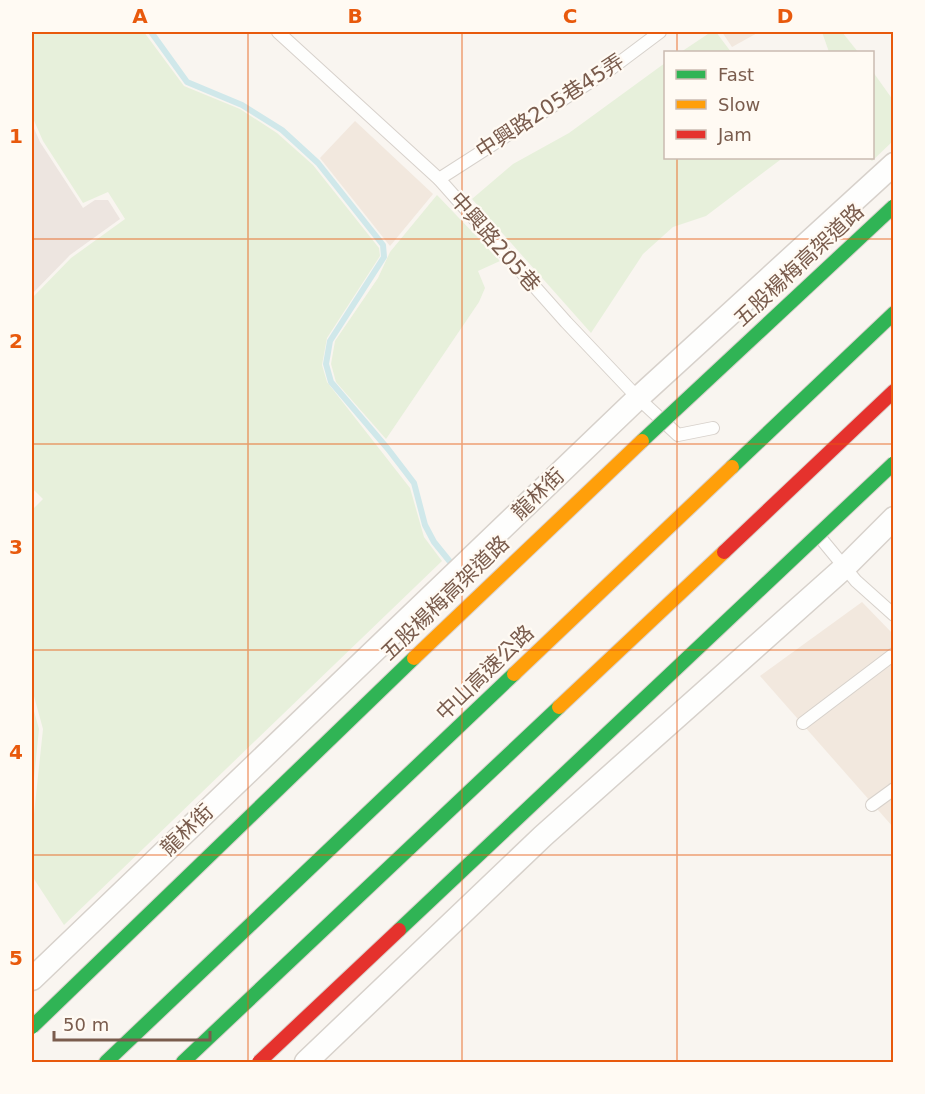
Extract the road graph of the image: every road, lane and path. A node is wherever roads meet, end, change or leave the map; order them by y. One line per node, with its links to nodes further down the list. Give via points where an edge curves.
1 (278, 32): 4 (lane, 中興路205巷)
2 (660, 32): 4 (lane, 中興路205巷45弄, via 612,68)
3 (894, 164): 8 (street, 龍林街)
4 (439, 179): 8 (lane, 中興路205巷)
5 (894, 206): 20 (highway, 五股楊梅高架道路, bridge, via 521,554)
6 (894, 313): 21 (highway, 中山高速公路)
7 (894, 391): 22 (highway)
8 (638, 398): 9 (lane, 中興路205巷, via 678,435); 19 (street, 龍林街)
9 (713, 428)
10 (894, 463): 23 (highway, bridge)
11 (894, 518): 13 (street)
12 (809, 524): 13 (lane)
13 (844, 567): 14 (lane); 24 (street, via 543,836)
14 (894, 615)
15 (894, 654): 16 (lane)
16 (803, 723)
17 (894, 789): 18 (lane)
18 (872, 805)
19 (32, 979)
20 (32, 1027)
21 (106, 1062)
22 (183, 1062)
23 (259, 1062)
24 (306, 1062)

